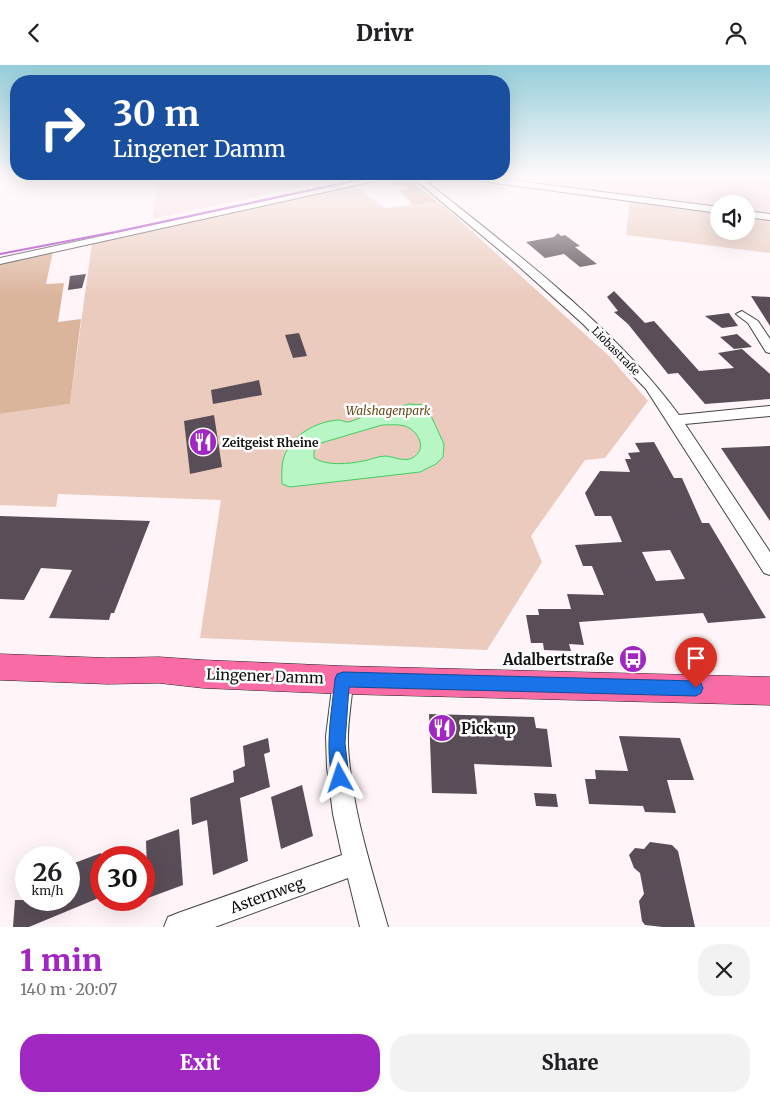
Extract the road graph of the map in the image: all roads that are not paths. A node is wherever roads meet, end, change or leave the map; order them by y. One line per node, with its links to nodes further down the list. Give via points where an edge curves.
1 (202, 217): 3 (street)
2 (466, 217): 7 (street, Liobastraße, via 587,323 651,386)
3 (0, 261)
4 (742, 314): 5 (street, via 752,321)
5 (770, 349)
6 (770, 411): 7 (street)
7 (675, 420): 8 (street, Liobastraße)
8 (770, 567)
9 (0, 667): 10 (main road, Lingener Damm, via 159,670)
10 (343, 679): 11 (main road, Lingener Damm); 12 (street, via 337,743 342,795)
11 (770, 691)
12 (357, 862): 13 (street, Asternweg); 14 (street)
13 (178, 927)
14 (374, 927)

